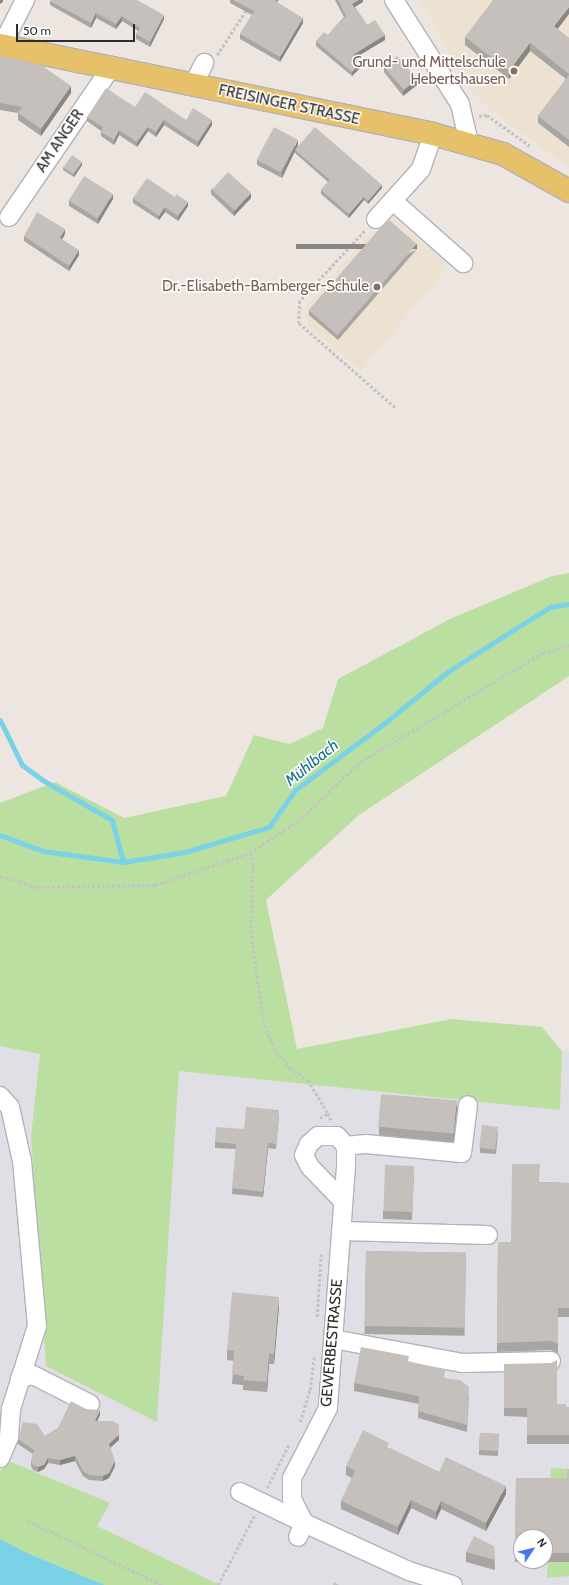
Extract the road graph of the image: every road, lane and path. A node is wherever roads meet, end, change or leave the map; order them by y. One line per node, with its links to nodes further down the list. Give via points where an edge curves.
1 (25, 0): 4 (street)
2 (394, 0): 9 (street, via 460,104)
3 (248, 7): 5 (path)
4 (1, 45): 6 (main road, FREISINGER STRASSE)
5 (209, 61): 7 (street)
6 (112, 66): 7 (main road, FREISINGER STRASSE); 12 (street, AM ANGER)
7 (193, 85): 8 (main road, FREISINGER STRASSE)
8 (433, 134): 9 (main road, FREISINGER STRASSE); 11 (street, via 421,169)
9 (469, 143): 10 (main road, FREISINGER STRASSE, via 502,154)
10 (569, 191)
11 (392, 201): 13 (street); 14 (street)
12 (9, 217)
13 (376, 219): 15 (path, via 300,301 299,323)
14 (464, 264)
15 (395, 407)
16 (569, 645): 17 (path, via 543,653 360,762 303,816)
17 (250, 853): 18 (path, via 155,885 37,887); 21 (path, via 253,865 251,931 264,1026 276,1051 290,1068 308,1080)
18 (0, 876)
19 (0, 1096): 32 (street, via 10,1107 22,1161 34,1279 37,1326)
20 (468, 1105): 23 (street, via 462,1153)
21 (328, 1113): 22 (path); 23 (path)
22 (317, 1121)
23 (342, 1141): 24 (street, GEWERBESTRASSE); 24 (street, via 318,1136 309,1144 304,1155 310,1167)
24 (343, 1201): 25 (street, GEWERBESTRASSE)
25 (341, 1231): 26 (street); 29 (street, GEWERBESTRASSE)
26 (488, 1235)
27 (322, 1245): 28 (path, via 315,1307)
28 (317, 1321)
29 (333, 1339): 31 (street, via 462,1363); 40 (street, GEWERBESTRASSE, via 328,1408 292,1478 292,1499)
30 (315, 1350): 34 (path, via 310,1390)
31 (551, 1362)
32 (20, 1378): 33 (street, via 33,1375); 36 (street, via 11,1409 9,1437)
33 (90, 1404)
34 (298, 1429)
35 (291, 1441): 38 (path)
36 (0, 1458)
37 (240, 1492): 38 (street)
38 (261, 1502): 40 (street); 42 (path)
39 (28, 1522): 41 (path)
40 (301, 1530): 43 (street)
41 (162, 1585)
42 (218, 1585)
43 (453, 1585)

